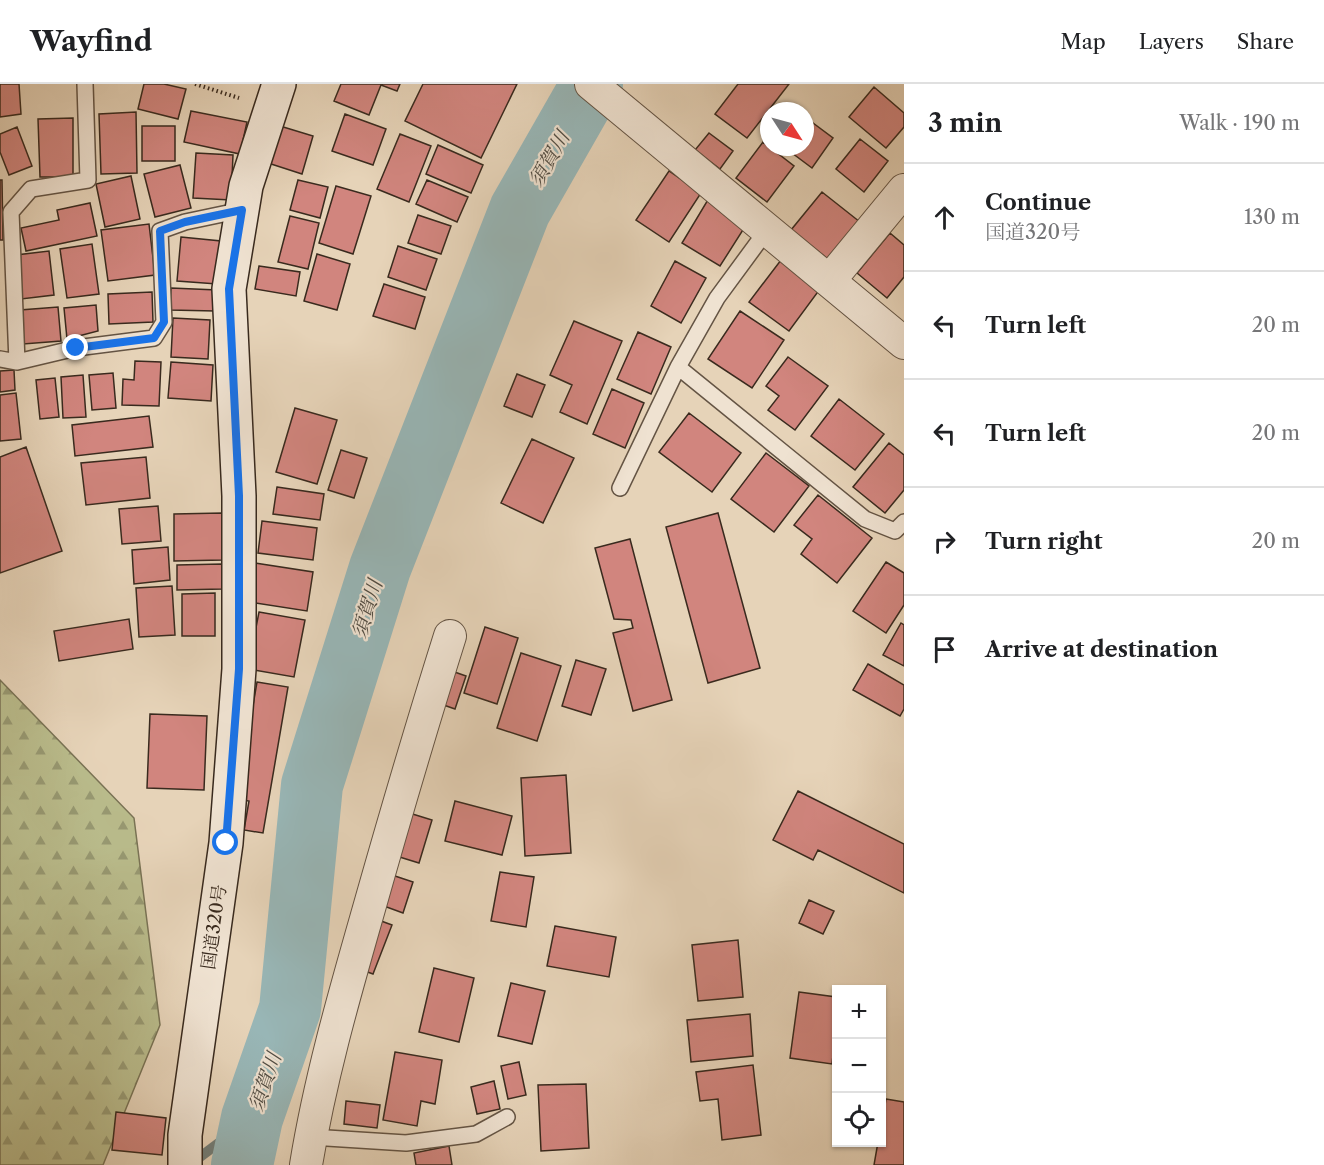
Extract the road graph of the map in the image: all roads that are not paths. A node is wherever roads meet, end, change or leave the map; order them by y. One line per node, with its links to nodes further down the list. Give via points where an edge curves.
1 (85, 84): 11 (lane, via 88,180 31,189 11,212)
2 (591, 84): 7 (street)
3 (275, 96): 5 (street, 国道320号)
4 (904, 190): 6 (street)
5 (242, 210): 11 (lane, via 160,231 164,322 154,338 76,348); 17 (street, 国道320号, via 229,289 239,496 239,669 226,843)
6 (893, 222): 8 (street)
7 (766, 230): 8 (street); 12 (lane, via 717,298)
8 (829, 281): 9 (street)
9 (904, 343)
10 (0, 359): 11 (lane)
11 (17, 362)
12 (678, 367): 13 (lane); 14 (lane, via 865,519 895,531)
13 (620, 488)
14 (904, 522)
15 (450, 636): 18 (street, via 339,1015)
16 (507, 1117): 18 (lane, via 476,1134)
17 (185, 1150)
18 (308, 1151)

